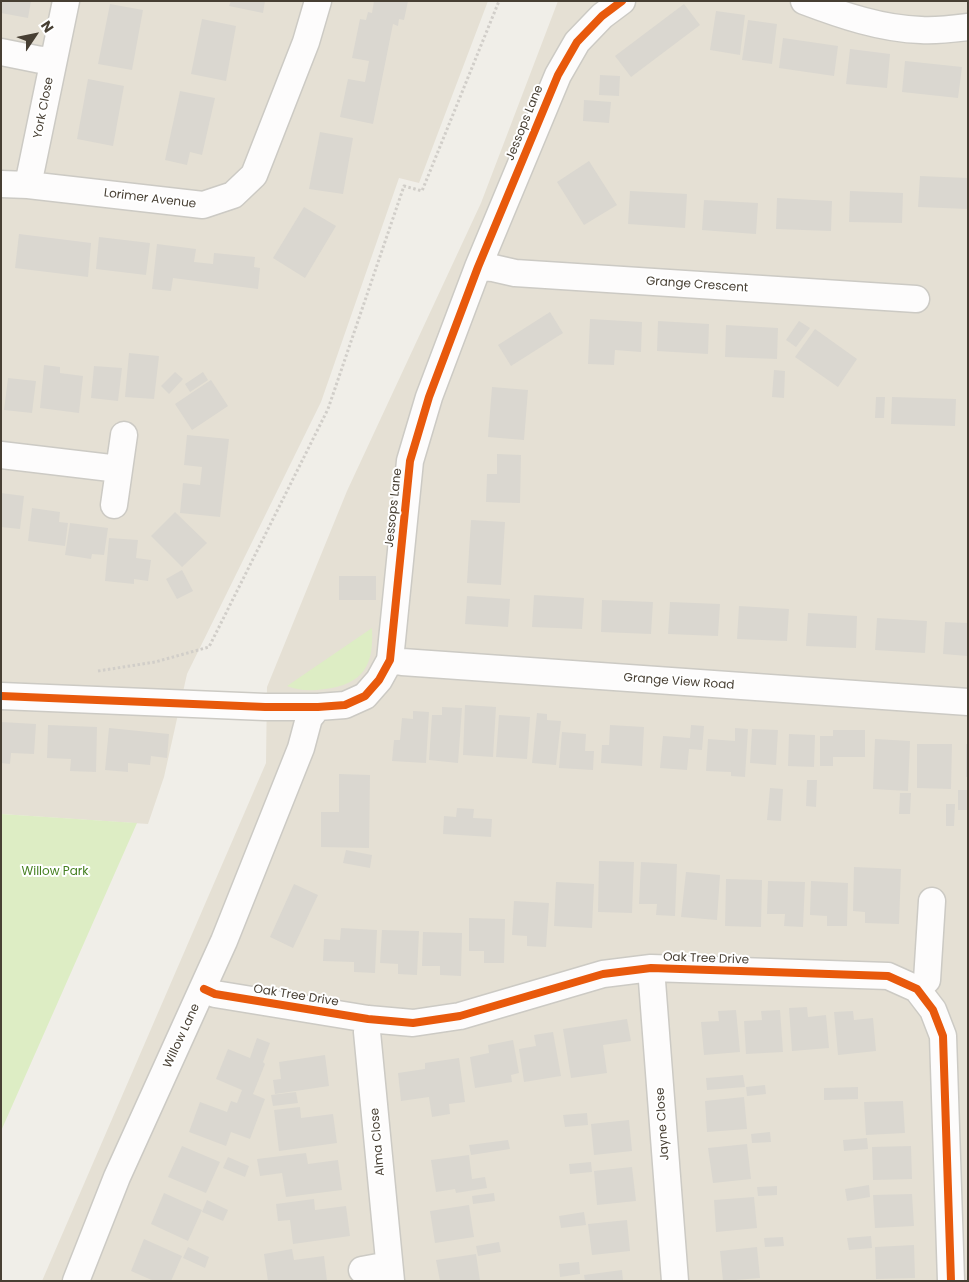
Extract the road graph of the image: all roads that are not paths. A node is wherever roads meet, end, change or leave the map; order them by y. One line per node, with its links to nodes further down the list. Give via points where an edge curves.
1 (66, 1): 7 (street, York Close)
2 (318, 1): 9 (street, Lorimer Avenue, via 306,42 254,175 232,195 203,205)
3 (622, 1): 10 (street, Jessops Lane, via 602,16 578,42 558,75)
4 (804, 1): 5 (street, via 889,27 928,30)
5 (968, 26)
6 (1, 52): 7 (street, via 41,60)
7 (54, 59): 9 (street, York Close)
8 (1, 184): 9 (street, Lorimer Avenue)
9 (28, 185)
10 (478, 268): 11 (street, Grange Crescent); 16 (street, Jessops Lane, via 429,398 410,461)
11 (916, 299)
12 (124, 435): 14 (street)
13 (1, 455): 14 (street)
14 (119, 469): 15 (street)
15 (114, 505)
16 (390, 660): 18 (street, Grange View Road); 19 (street, Jessops Lane, via 365,696 345,705)
17 (1, 696): 19 (street, Jessops Lane)
18 (968, 702)
19 (318, 707): 22 (street, Willow Lane, via 309,718 301,748)
20 (932, 901): 23 (street, via 926,980)
21 (651, 968): 23 (street, Oak Tree Drive, via 888,976); 24 (street, Oak Tree Drive, via 603,974 460,1016 413,1023); 28 (street, Jayne Close)
22 (204, 988): 24 (street, Oak Tree Drive, via 215,994); 27 (street, Willow Lane, via 117,1177)
23 (917, 989): 29 (street, Oak Tree Drive, via 933,1010 943,1036)
24 (368, 1019): 26 (street, Alma Close)
25 (362, 1270): 26 (street, Alma Close)
26 (390, 1273)
27 (76, 1281)
28 (675, 1281)
29 (950, 1281)

